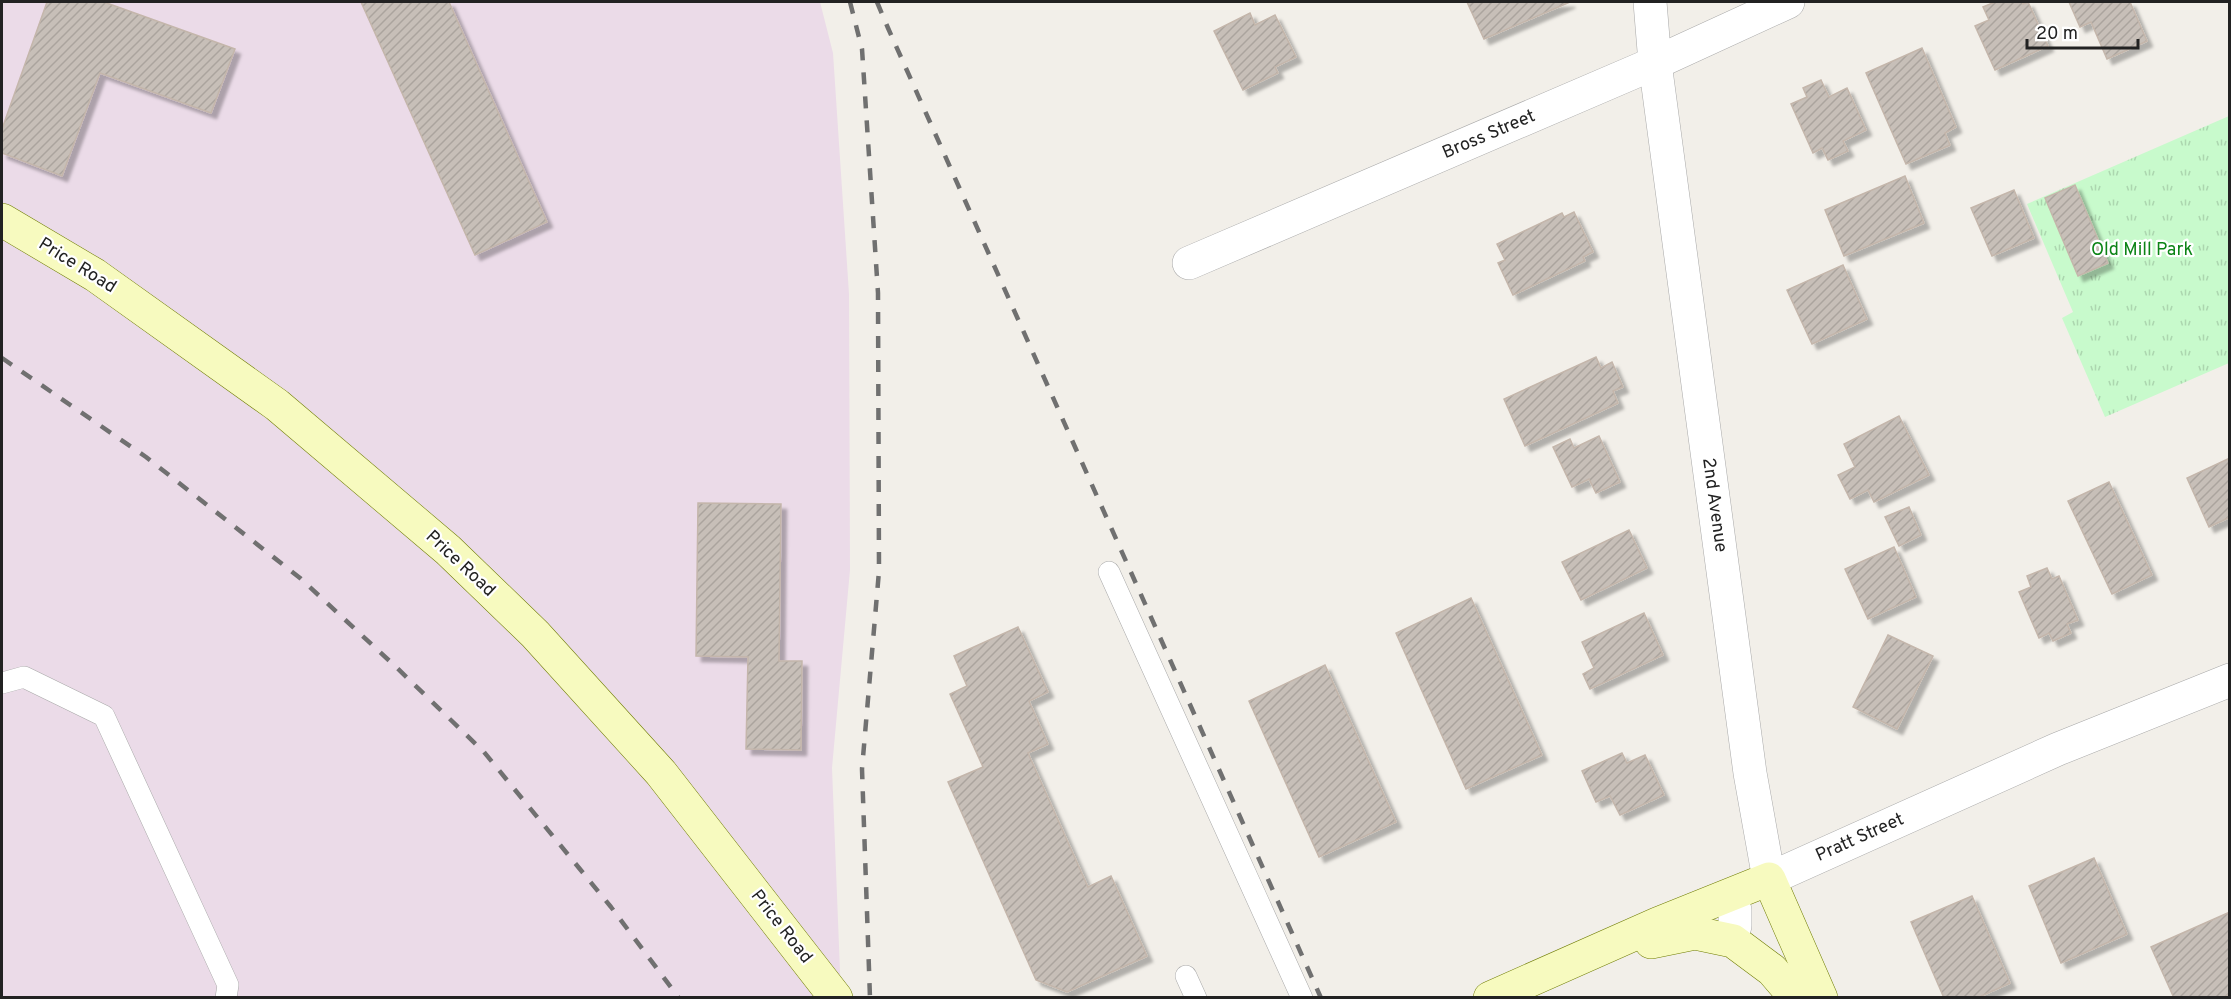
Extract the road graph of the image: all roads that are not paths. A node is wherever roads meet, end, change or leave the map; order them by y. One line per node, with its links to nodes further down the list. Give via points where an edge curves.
1 (1650, 2): 3 (street, 2nd Avenue)
2 (1788, 2): 3 (street, Bross Street)
3 (1655, 63): 5 (street, Bross Street); 9 (street, 2nd Avenue, via 1750,773)
4 (2, 220): 12 (street, Price Road, via 95,275 277,405 448,549 535,634 661,773)
5 (1189, 263)
6 (1109, 572): 15 (lane)
7 (2229, 680): 9 (street, Pratt Street, via 2058,749)
8 (2, 683): 11 (lane, via 24,677 104,716 228,985)
9 (1769, 879): 10 (street, Pratt Street); 18 (street, 2nd Avenue)
10 (1591, 954): 16 (street, Pratt Street); 17 (street, via 1695,933 1733,941 1772,970)
11 (226, 998)
12 (836, 998)
13 (1184, 998): 14 (lane, via 1186,976)
14 (1196, 998)
15 (1302, 998)
16 (1490, 998)
17 (1796, 998)
18 (1821, 998)

